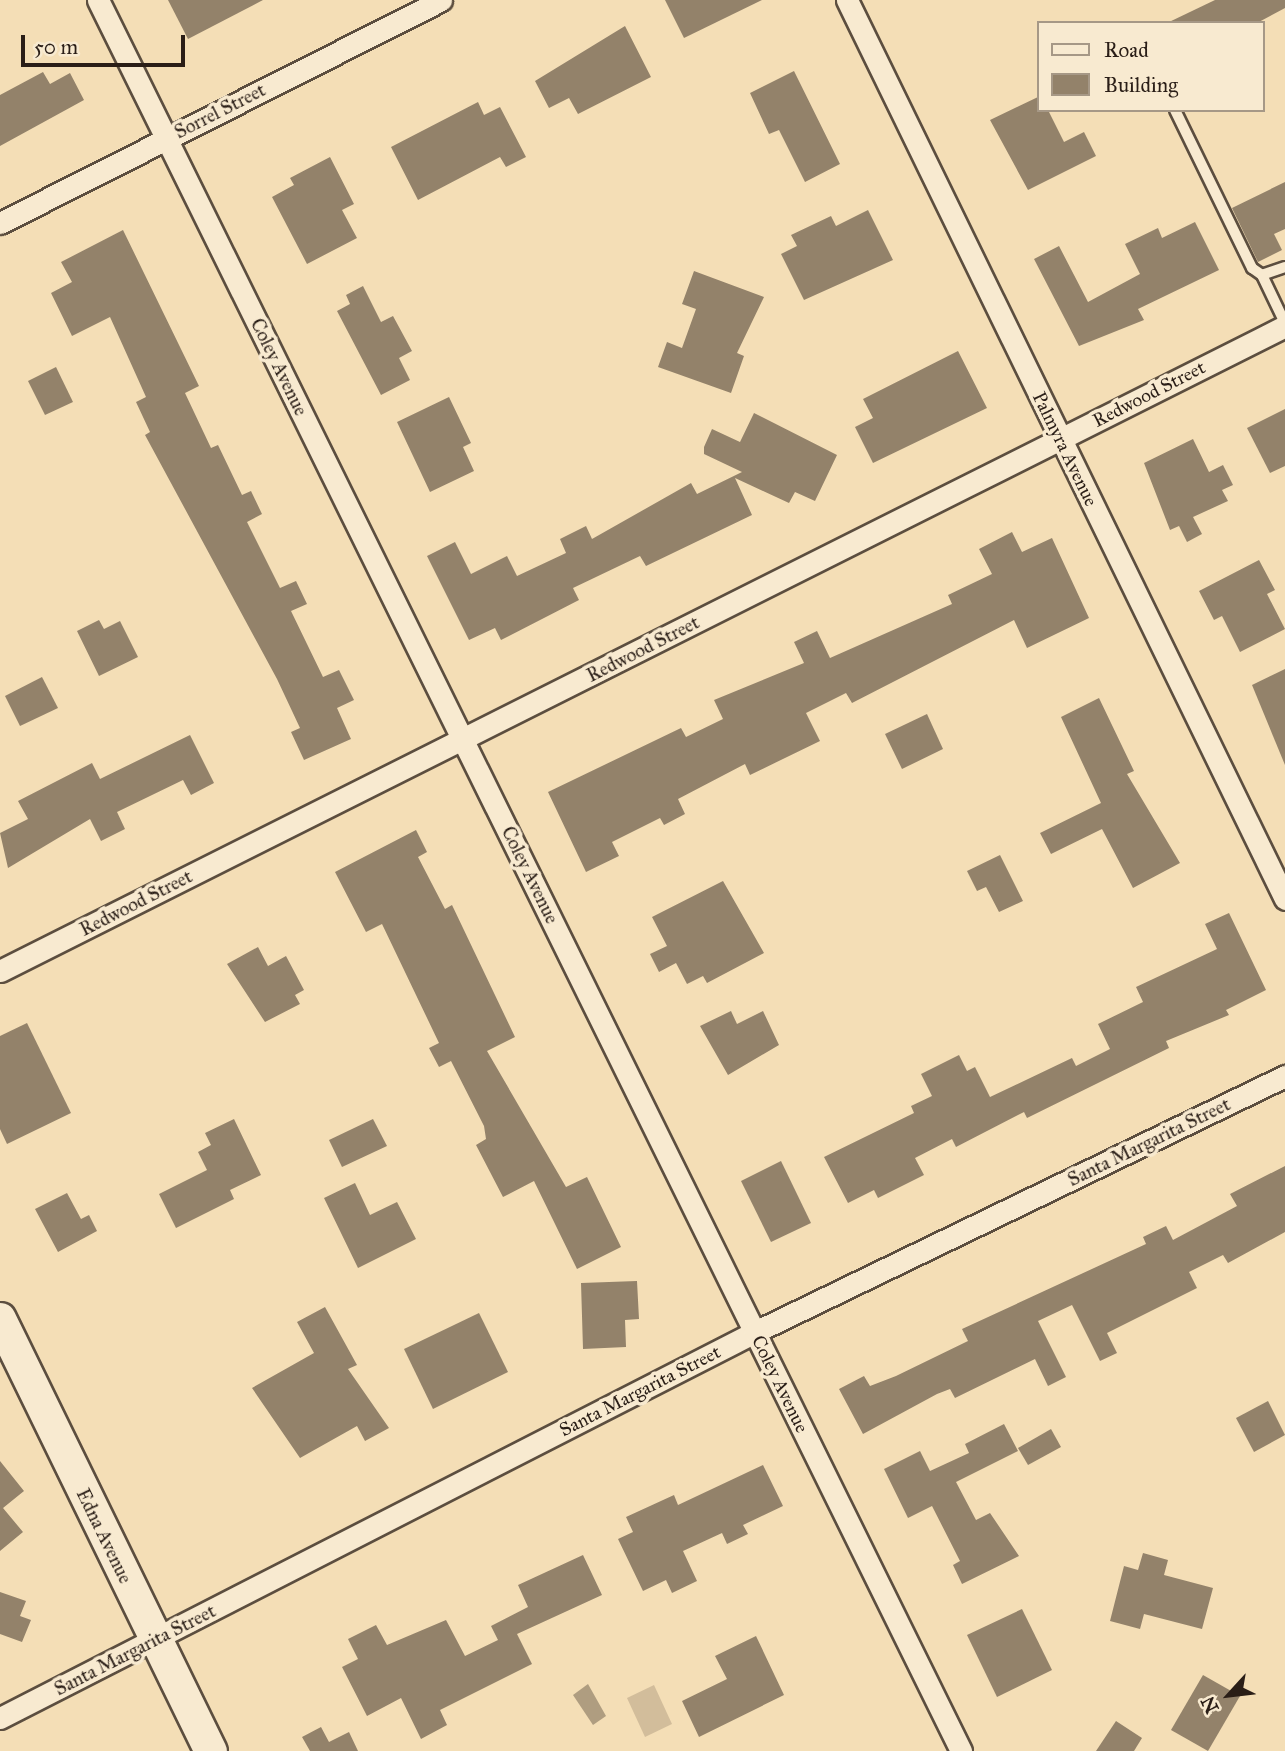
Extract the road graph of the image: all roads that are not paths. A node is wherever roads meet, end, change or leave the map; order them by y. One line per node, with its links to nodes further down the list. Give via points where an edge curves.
1 (98, 0): 5 (street, Coley Avenue)
2 (441, 0): 5 (street, Sorrel Street)
3 (847, 0): 10 (street, Palmyra Avenue)
4 (1176, 112): 8 (lane, via 1252,268)
5 (166, 139): 6 (street, Sorrel Street); 11 (street, Coley Avenue)
6 (0, 223)
7 (1285, 267): 8 (lane)
8 (1262, 275): 9 (lane)
9 (1285, 324): 10 (street, Redwood Street)
10 (1060, 439): 11 (street, Redwood Street); 12 (street, Palmyra Avenue)
11 (463, 739): 13 (street, Redwood Street); 16 (street, Coley Avenue)
12 (1285, 899)
13 (0, 971)
14 (1285, 1076): 16 (street, Santa Margarita Street)
15 (0, 1319): 17 (street, Edna Avenue)
16 (755, 1332): 17 (street, Santa Margarita Street); 20 (street, Coley Avenue)
17 (154, 1640): 18 (street, Santa Margarita Street); 19 (street, Edna Avenue)
18 (0, 1718)
19 (211, 1751)
20 (961, 1751)

